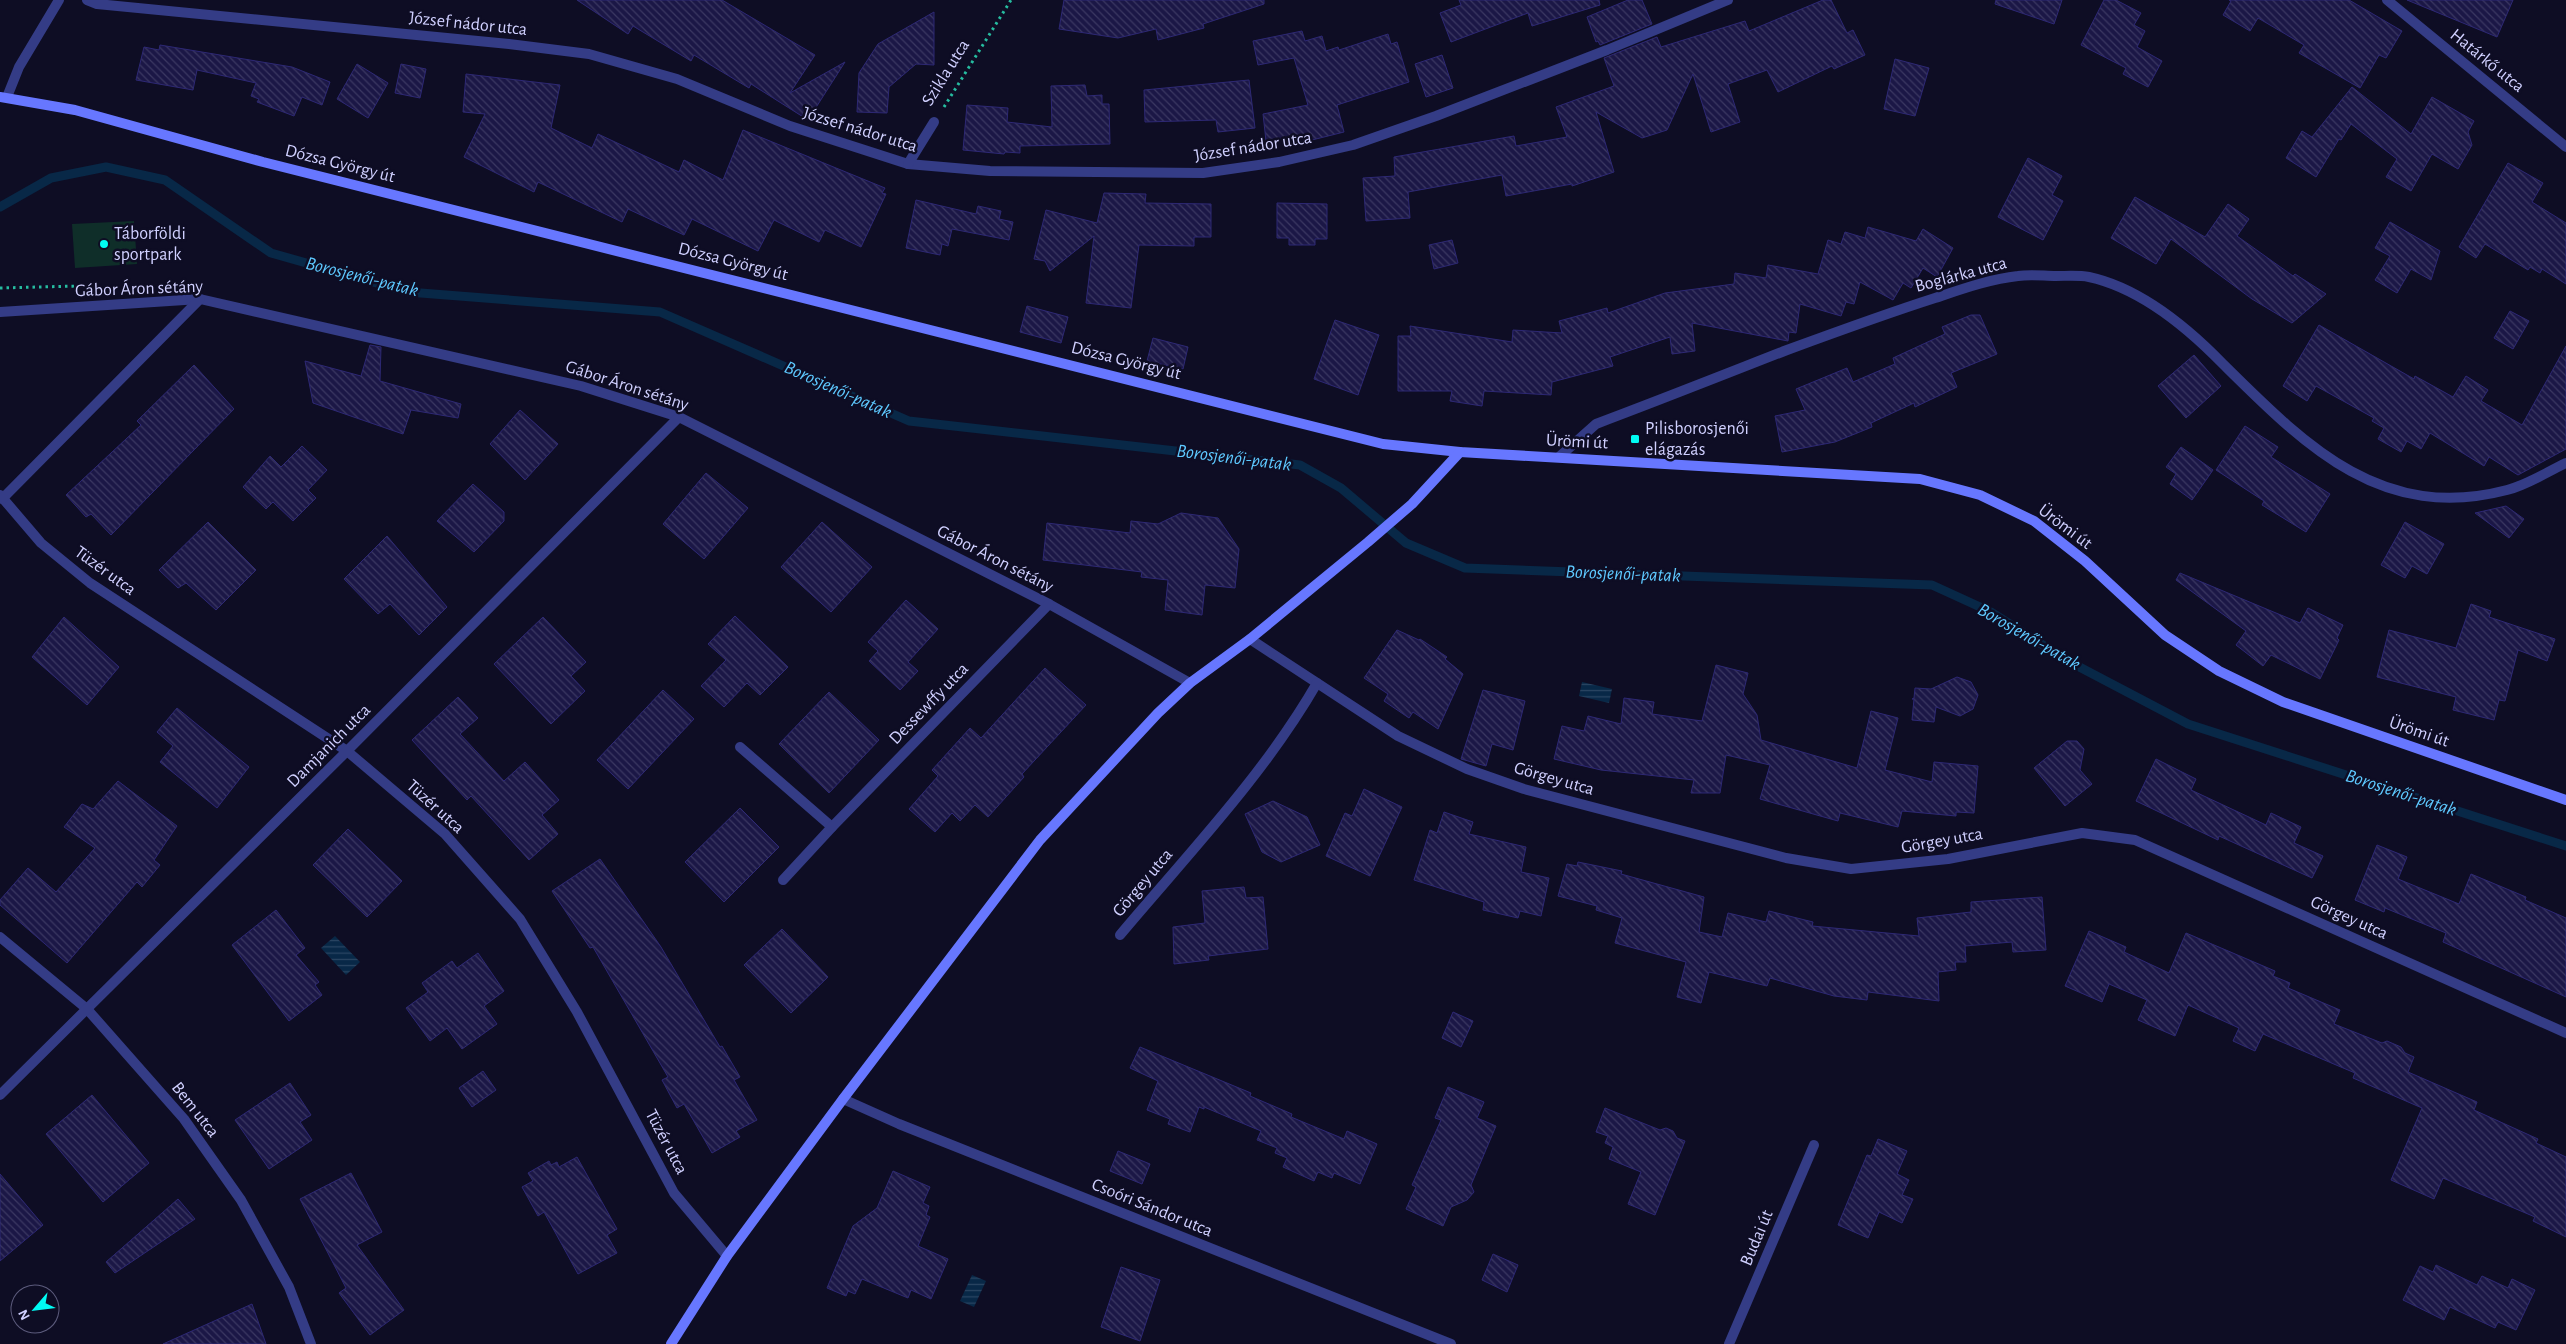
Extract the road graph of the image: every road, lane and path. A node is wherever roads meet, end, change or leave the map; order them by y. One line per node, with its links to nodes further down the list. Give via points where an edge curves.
1 (59, 0): 6 (street)
2 (87, 0): 9 (street, József nádor utca, via 124,7 590,54 677,79 790,126)
3 (1011, 0): 7 (path, Szikla utca)
4 (1728, 0): 9 (street, József nádor utca, via 1436,116 1353,145 1279,162 1203,173 990,171)
5 (2387, 0): 8 (street, Határkő utca)
6 (3, 97): 15 (main road, Dózsa György út, via 75,110 263,162 1383,444)
7 (934, 122): 9 (street, Szikla utca)
8 (2566, 147)
9 (908, 164)
10 (88, 286): 11 (path)
11 (0, 288)
12 (200, 300): 13 (street, Gábor Áron sétány); 14 (street, Gábor Áron sétány, via 581,386); 18 (street)
13 (0, 312)
14 (679, 417): 19 (street, Gábor Áron sétány); 24 (street, Damjanich utca)
15 (1460, 452): 16 (main road, Ürömi út); 20 (main road, via 1412,504)
16 (1559, 458): 17 (street, Boglárka utca, via 1596,424 1890,312 1978,284 2019,275 2088,277 2155,305 2208,349 2304,441 2365,478 2401,493 2441,499 2472,497 2510,489); 25 (main road, Ürömi út, via 1920,479 1980,495 2034,520 2085,561 2165,635 2219,671 2283,702)
17 (2566, 463)
18 (1, 497): 24 (street, Tüzér utca, via 41,543 90,583)
19 (1049, 604): 21 (street, Gábor Áron sétány); 26 (street, Dessewffy utca)
20 (1250, 639): 21 (main road); 22 (street, Görgey utca)
21 (1190, 683): 33 (main road, via 1040,840)
22 (1317, 683): 28 (street, Görgey utca, via 1298,717 1243,789); 31 (street, Görgey utca, via 1398,736 1467,769 1524,789 1786,858 1851,869 1948,858 2082,833 2134,840)
23 (740, 748): 26 (street)
24 (347, 752): 30 (street, Damjanich utca); 35 (street, Tüzér utca, via 445,834 520,919 577,1012 674,1193)
25 (2566, 800)
26 (832, 826): 27 (street, Dessewffy utca)
27 (783, 880)
28 (1120, 935)
29 (0, 938): 30 (street, Bem utca)
30 (87, 1009): 32 (street, Damjanich utca); 36 (street, Bem utca, via 184,1118 241,1200 289,1287)
31 (2566, 1033)
32 (0, 1095)
33 (843, 1099): 35 (main road); 38 (street, Csoóri Sándor utca)
34 (1814, 1145): 39 (street, Budai út)
35 (727, 1256): 37 (main road)
36 (311, 1344)
37 (671, 1344)
38 (1451, 1344)
39 (1729, 1344)

